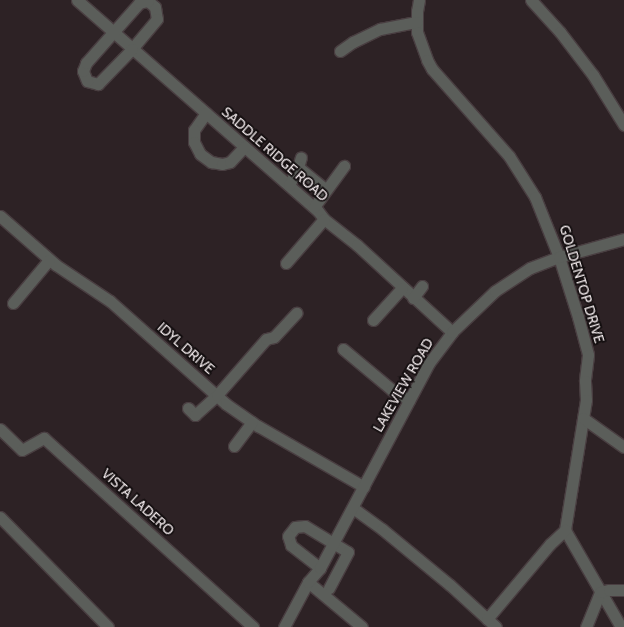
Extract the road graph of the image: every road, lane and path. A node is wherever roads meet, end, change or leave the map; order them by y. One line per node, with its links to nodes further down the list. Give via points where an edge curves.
1 (77, 0): 5 (street, SADDLE RIDGE ROAD)
2 (419, 0): 4 (street, GOLDENTOP DRIVE)
3 (531, 0): 9 (street, via 593,75)
4 (416, 22): 7 (street, via 380,29 353,42); 18 (street, GOLDENTOP DRIVE, via 419,42 432,69 509,156 535,197)
5 (113, 32): 6 (street, SADDLE RIDGE ROAD); 6 (street, via 139,3 148,1 155,7 157,19); 6 (street, via 86,63 83,71 87,81 98,84)
6 (132, 49): 8 (street, SADDLE RIDGE ROAD)
7 (340, 52)
8 (206, 113): 10 (street, SADDLE RIDGE ROAD); 10 (street, via 194,130 194,142 200,154 211,162 222,164 230,162)
9 (624, 126)
10 (244, 147): 12 (street, SADDLE RIDGE ROAD)
11 (344, 166): 13 (street)
12 (289, 185): 13 (street, via 299,162); 14 (street, SADDLE RIDGE ROAD)
13 (326, 190): 14 (street)
14 (314, 207): 16 (street, SADDLE RIDGE ROAD)
15 (0, 216): 19 (street, IDYL DRIVE)
16 (324, 219): 20 (street); 22 (street, SADDLE RIDGE ROAD, via 357,245)
17 (624, 238): 18 (street, LAKEVIEW ROAD)
18 (559, 257): 27 (street, LAKEVIEW ROAD, via 530,268 495,291); 32 (street, GOLDENTOP DRIVE, via 588,355)
19 (49, 260): 24 (street); 29 (street, IDYL DRIVE, via 110,301)
20 (286, 263)
21 (422, 286): 23 (street)
22 (402, 288): 23 (street, SADDLE RIDGE ROAD); 26 (street)
23 (413, 298): 27 (street, SADDLE RIDGE ROAD)
24 (13, 303)
25 (296, 314): 29 (street, via 274,337 266,339)
26 (373, 320)
27 (452, 332): 30 (street, LAKEVIEW ROAD, via 429,363)
28 (343, 349): 30 (street, via 392,390)
29 (217, 395): 31 (street, via 195,415); 33 (street, IDYL DRIVE)
30 (409, 400): 37 (street, LAKEVIEW ROAD)
31 (188, 408)
32 (583, 418): 36 (street); 40 (street, GOLDENTOP DRIVE)
33 (252, 422): 35 (street); 37 (street, IDYL DRIVE)
34 (0, 429): 50 (street, VISTA LADERO, via 22,450 44,438)
35 (234, 446)
36 (624, 447)
37 (364, 487): 38 (street, LAKEVIEW ROAD)
38 (353, 508): 41 (street, LAKEVIEW ROAD); 48 (street, via 444,580)
39 (0, 517): 49 (street)
40 (565, 530): 47 (street); 48 (street, via 550,544)
41 (333, 543): 42 (street, LAKEVIEW ROAD); 42 (street, via 305,526 295,527 288,536 291,545); 43 (street, via 348,552)
42 (321, 567): 43 (street); 44 (street, LAKEVIEW ROAD)
43 (338, 572): 45 (street)
44 (308, 582): 51 (street, LAKEVIEW ROAD); 52 (street)
45 (329, 588)
46 (624, 590): 47 (street)
47 (600, 592): 54 (street); 55 (street)
48 (487, 619): 53 (street)
49 (108, 627)
50 (253, 627)
51 (284, 627)
52 (362, 627)
53 (496, 627)
54 (586, 627)
55 (620, 627)

